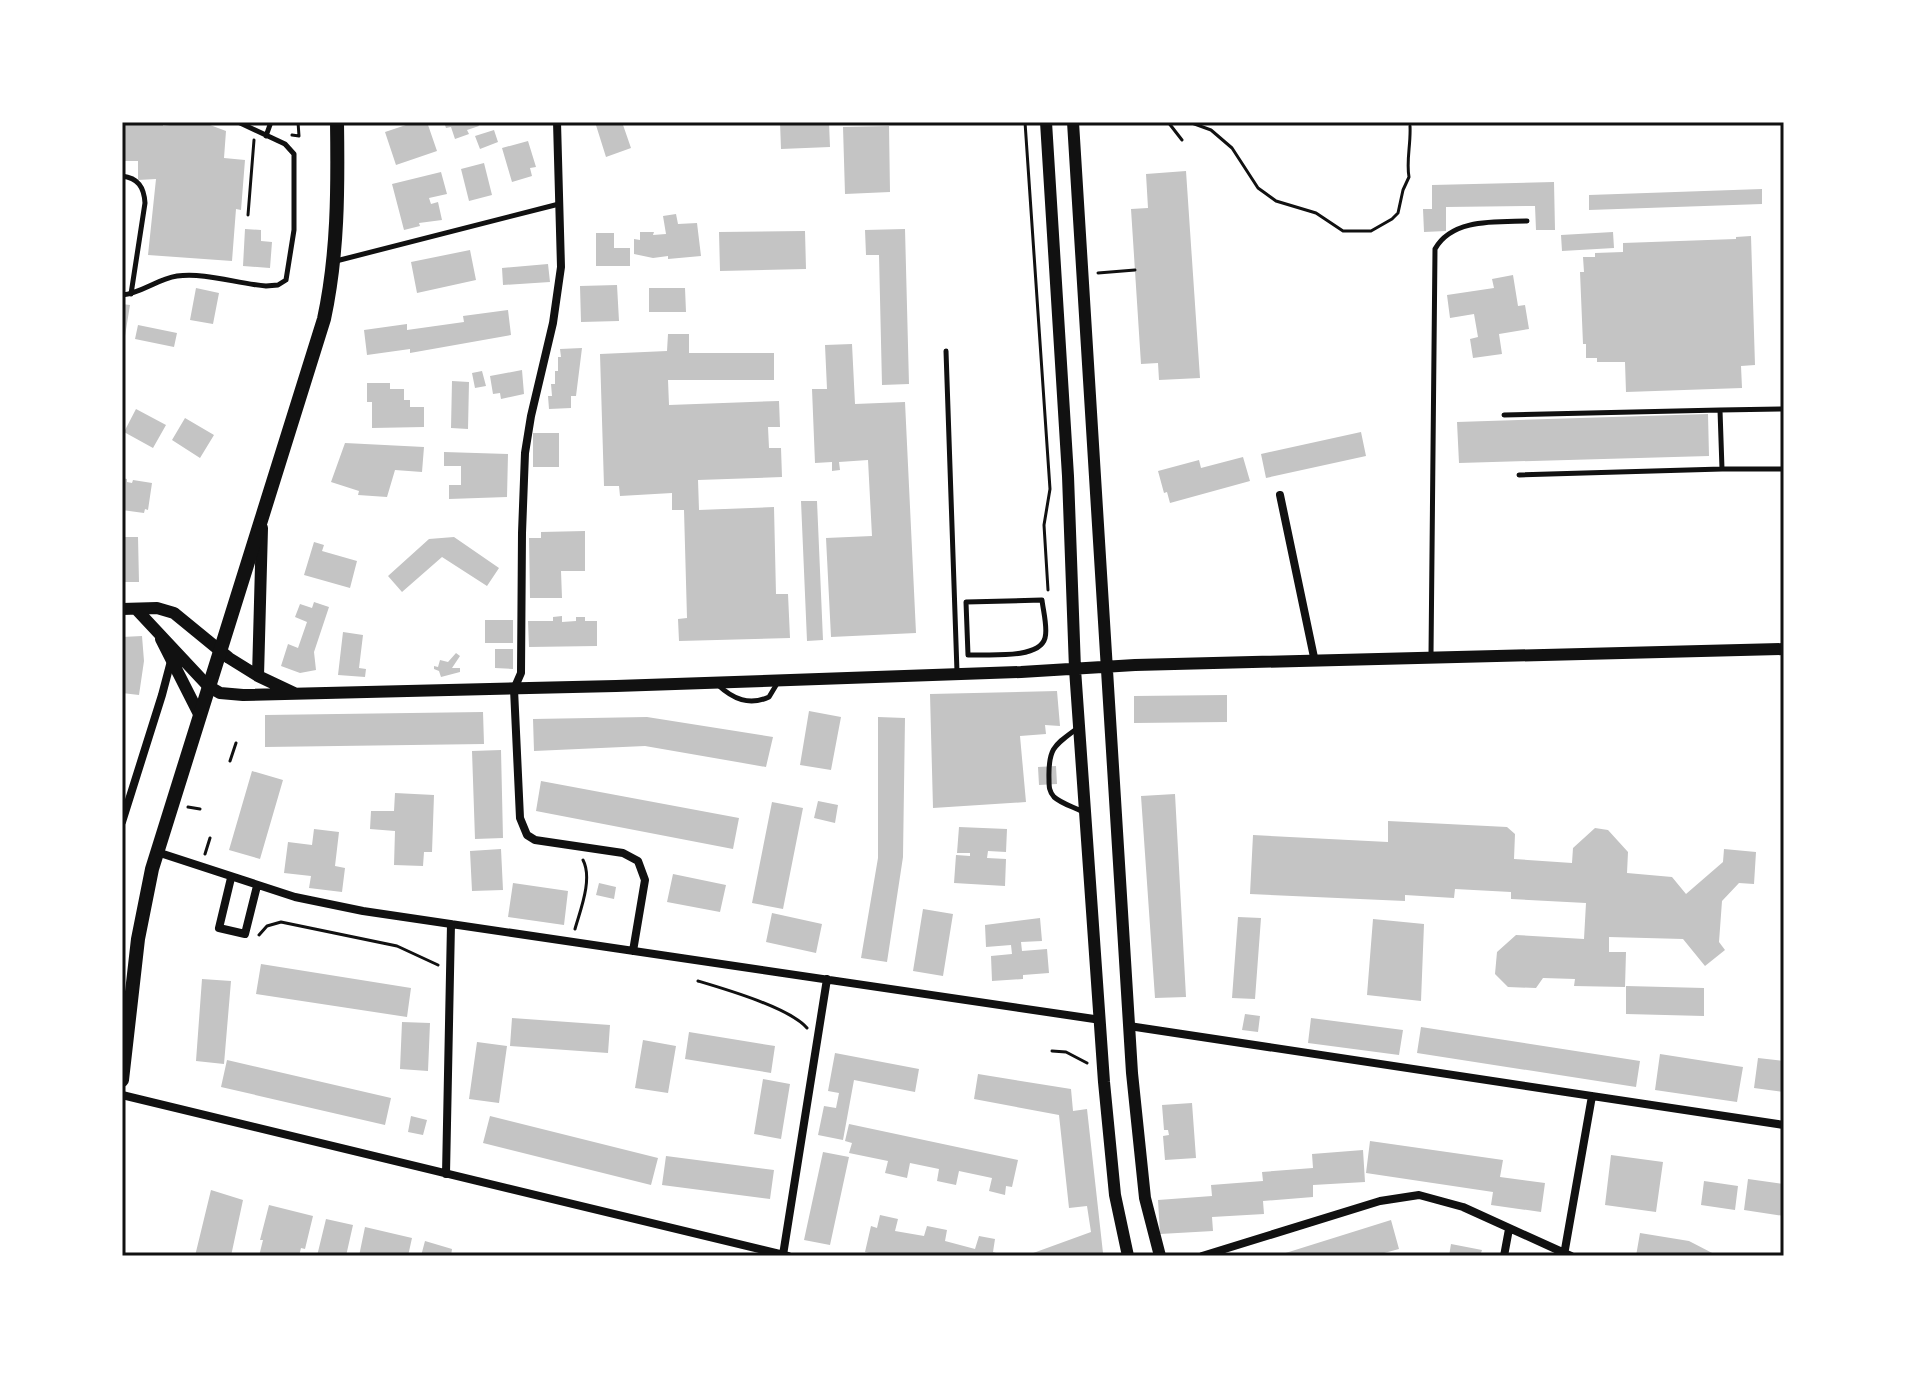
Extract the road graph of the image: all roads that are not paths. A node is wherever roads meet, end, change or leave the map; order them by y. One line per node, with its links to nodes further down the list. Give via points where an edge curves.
1 (238, 122): 7 (lane)
2 (271, 122): 7 (lane)
3 (337, 122): 11 (main road)
4 (557, 122): 9 (street)
5 (1046, 122): 33 (street)
6 (1073, 122): 32 (street)
7 (266, 136): 12 (lane, via 290,148 296,160 286,280 266,286 187,275)
8 (122, 176): 12 (lane, via 137,181 145,203)
9 (560, 204): 11 (lane); 39 (street, via 559,285 525,460 521,673)
10 (1527, 221): 29 (lane, via 1464,227 1435,249)
11 (334, 261): 22 (main road, via 316,349)
12 (131, 294): 13 (lane)
13 (122, 295)
14 (946, 351): 34 (lane)
15 (1784, 409): 16 (lane)
16 (1720, 410): 17 (lane); 18 (lane)
17 (1504, 415)
18 (1722, 469): 19 (lane); 20 (lane)
19 (1784, 469)
20 (1519, 475)
21 (1280, 495): 31 (street)
22 (262, 524): 28 (main road); 35 (street)
23 (966, 602): 23 (lane, via 968,655 1029,653 1046,637 1042,600)
24 (122, 609): 25 (street)
25 (136, 609): 26 (street); 28 (street, via 178,615)
26 (154, 626): 30 (street); 38 (street)
27 (1784, 649): 29 (street)
28 (220, 651): 35 (street); 38 (main road)
29 (1431, 660): 31 (street)
30 (171, 661): 41 (street); 44 (street)
31 (1315, 662): 32 (street)
32 (1106, 667): 33 (street); 52 (street)
33 (1075, 669): 34 (street); 42 (street)
34 (957, 673): 36 (street)
35 (258, 676): 40 (street)
36 (779, 680): 37 (street); 37 (lane, via 769,697 759,701 736,699)
37 (715, 682): 39 (street)
38 (208, 686): 40 (street, via 229,695); 41 (main road)
39 (514, 689): 40 (street); 49 (street, via 523,830 540,842 623,853 638,861 645,880)
40 (297, 694)
41 (199, 714): 45 (main road)
42 (1080, 726): 43 (street); 43 (lane, via 1052,748 1049,786 1060,801)
43 (1086, 813): 51 (street)
44 (122, 822)
45 (157, 852): 46 (street); 53 (main road, via 142,912)
46 (231, 878): 47 (street); 47 (street, via 219,928 245,934)
47 (257, 886): 48 (street, via 325,904)
48 (451, 924): 49 (street); 57 (street)
49 (633, 951): 50 (street)
50 (827, 979): 51 (street); 59 (street)
51 (1101, 1020): 61 (street, via 1115,1195)
52 (1129, 1026): 55 (street); 62 (street, via 1145,1198)
53 (122, 1080)
54 (122, 1095): 57 (street)
55 (1592, 1096): 56 (street); 60 (street)
56 (1784, 1125)
57 (446, 1174): 59 (street)
58 (1509, 1229): 60 (street); 63 (street, via 1439,1198 1408,1195); 64 (street)
59 (786, 1255)
60 (1567, 1255)
61 (1128, 1256)
62 (1160, 1256)
63 (1202, 1256)
64 (1504, 1256)

